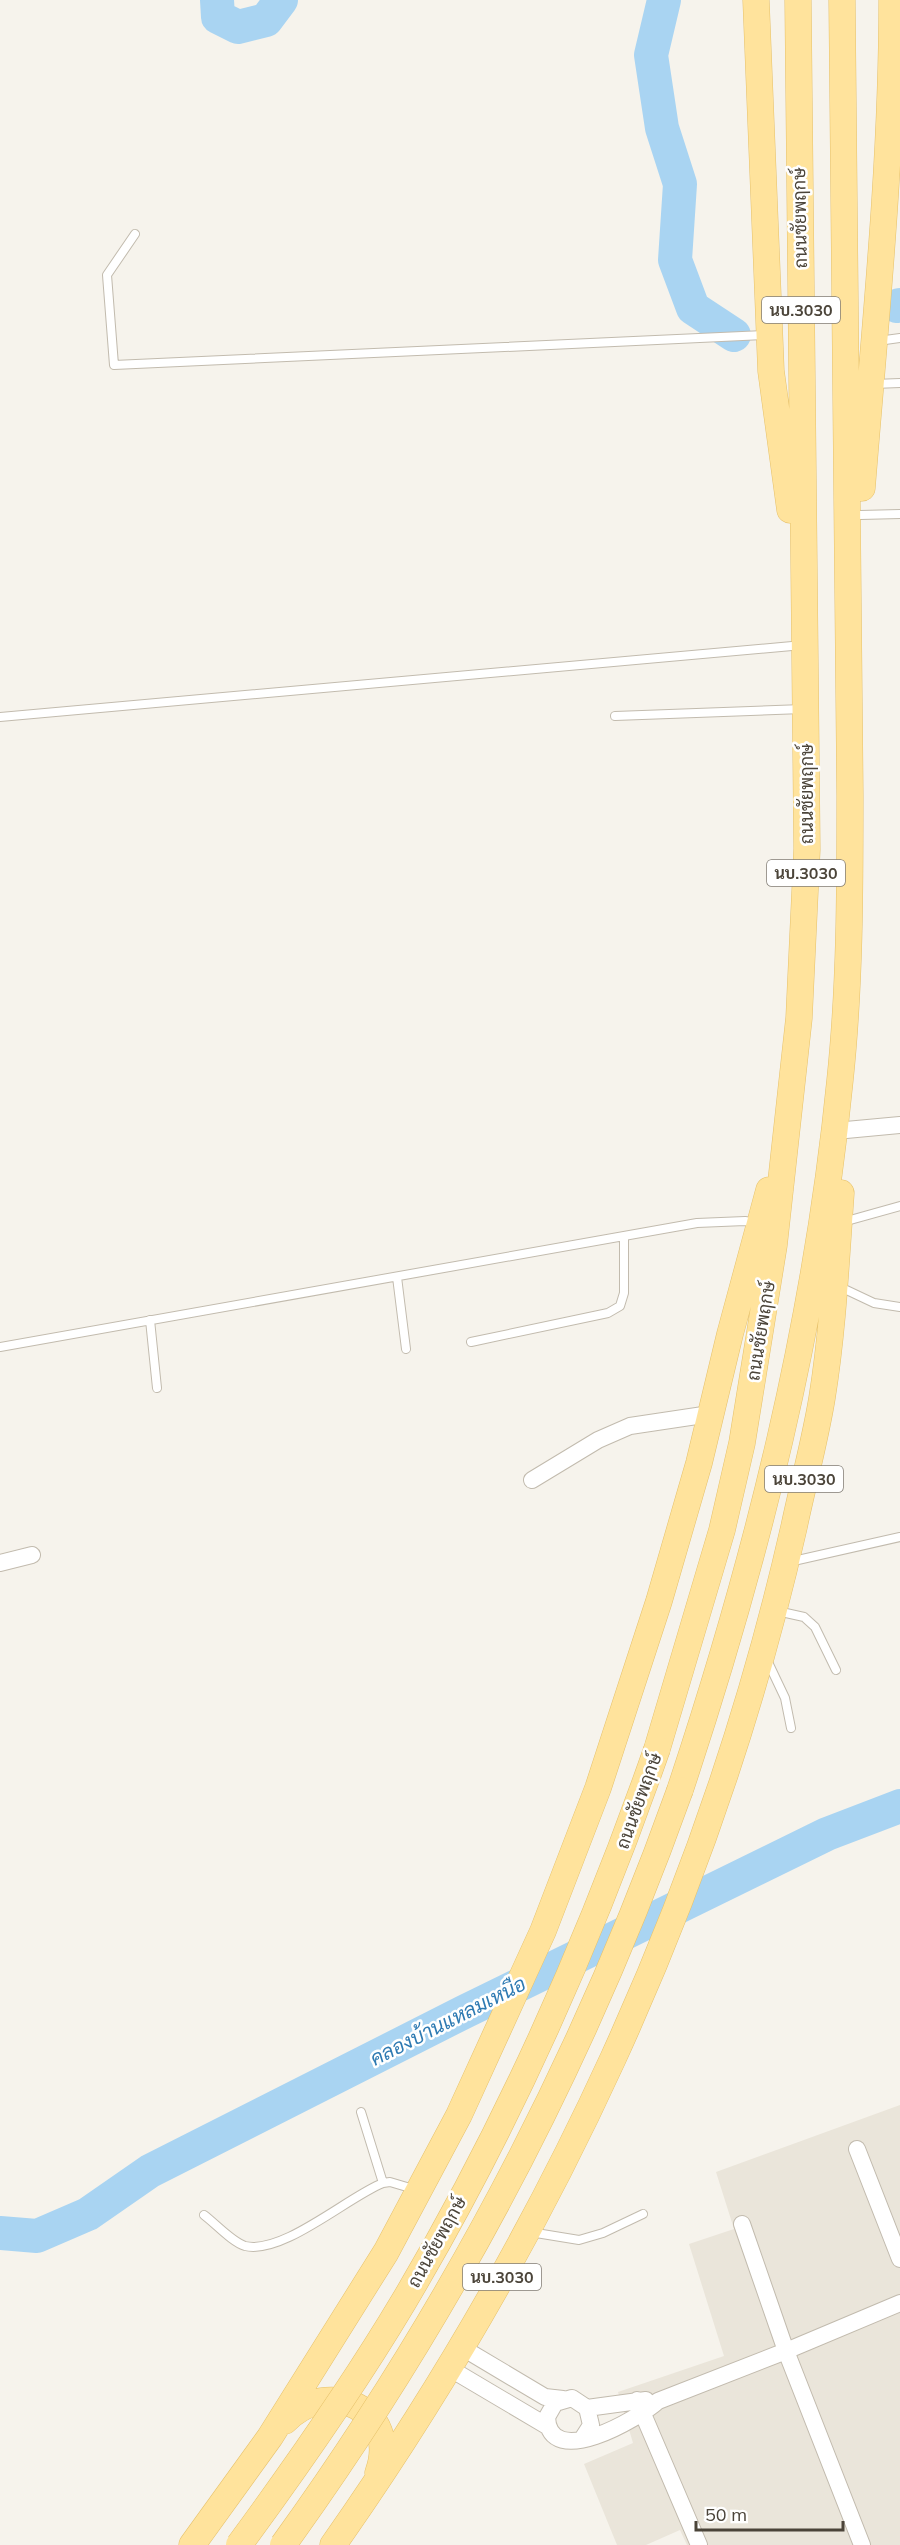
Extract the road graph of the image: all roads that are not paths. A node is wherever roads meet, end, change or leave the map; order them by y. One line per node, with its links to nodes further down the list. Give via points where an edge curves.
1 (756, 0): 8 (main road)
2 (798, 0): 16 (main road, ถนนชัยพฤกษ์ / นบ.3030)
3 (842, 0): 15 (main road, ถนนชัยพฤกษ์ / นบ.3030)
4 (892, 0): 5 (main road)
5 (896, 40): 6 (main road)
6 (894, 115): 10 (main road)
7 (135, 234): 8 (lane, via 107,275 114,365)
8 (770, 335): 16 (main road, via 771,371)
9 (900, 338): 10 (lane)
10 (874, 341): 12 (main road)
11 (900, 383): 12 (lane)
12 (871, 384): 14 (main road)
13 (900, 514): 14 (lane)
14 (860, 515): 15 (main road)
15 (848, 618): 21 (main road, ถนนชัยพฤกษ์ / นบ.3030, via 850,890)
16 (805, 620): 17 (main road, ถนนชัยพฤกษ์ / นบ.3030)
17 (805, 645): 18 (main road, ถนนชัยพฤกษ์ / นบ.3030); 20 (lane)
18 (806, 709): 19 (lane); 23 (main road, ถนนชัยพฤกษ์ / นบ.3030, via 804,939)
19 (615, 716)
20 (0, 717)
21 (840, 1079): 24 (main road, ถนนชัยพฤกษ์ / นบ.3030); 68 (main road, ถนนชัยพฤกษ์ / นบ.3030, bridge, via 822,1219 785,1425 735,1618 655,1860 603,1989 521,2160 432,2321)
22 (900, 1125): 24 (street)
23 (788, 1126): 27 (main road); 67 (main road, ถนนชัยพฤกษ์ / นบ.3030, bridge, via 771,1267 742,1443 723,1530 657,1749 596,1916 483,2159 403,2303 287,2480)
24 (846, 1131): 26 (main road, ถนนชัยพฤกษ์ / นบ.3030)
25 (900, 1206): 26 (lane)
26 (839, 1223): 30 (main road, ถนนชัยพฤกษ์ / นบ.3030)
27 (759, 1224): 28 (lane, via 697,1223); 37 (main road)
28 (624, 1236): 29 (lane); 33 (lane, via 624,1293 620,1306 608,1313)
29 (397, 1277): 32 (lane); 35 (lane)
30 (834, 1285): 31 (lane, via 874,1303); 41 (main road, ถนนชัยพฤกษ์ / นบ.3030, via 822,1402)
31 (900, 1307)
32 (150, 1320): 34 (lane); 36 (lane)
33 (471, 1342)
34 (0, 1347)
35 (406, 1349)
36 (157, 1388)
37 (711, 1411): 38 (street, via 630,1426 598,1440); 50 (main road, via 659,1601 598,1788 536,1945)
38 (532, 1480)
39 (900, 1537): 41 (lane)
40 (32, 1555): 42 (street)
41 (786, 1562): 43 (main road, ถนนชัยพฤกษ์ / นบ.3030)
42 (0, 1563)
43 (774, 1610): 44 (main road, ถนนชัยพฤกษ์ / นบ.3030); 45 (lane, via 804,1617 815,1627)
44 (763, 1650): 46 (lane, via 785,1698); 54 (main road, ถนนชัยพฤกษ์ / นบ.3030, via 692,1866 643,1993 562,2169)
45 (836, 1670)
46 (790, 1728)
47 (361, 2112): 49 (lane)
48 (857, 2149): 55 (street)
49 (383, 2183): 50 (lane); 52 (lane, via 333,2214 255,2247 243,2245)
50 (420, 2190): 63 (main road, via 349,2313)
51 (643, 2214): 54 (lane, via 603,2234 579,2240)
52 (204, 2215)
53 (742, 2224): 57 (street)
54 (527, 2232): 58 (main road, ถนนชัยพฤกษ์ / นบ.3030)
55 (900, 2259)
56 (900, 2303): 57 (street)
57 (786, 2351): 60 (street); 71 (street)
58 (455, 2357): 59 (street, via 545,2397); 62 (street); 65 (main road, ถนนชัยพฤกษ์ / นบ.3030)
59 (563, 2399): 61 (street, via 572,2398); 62 (street, via 550,2409)
60 (640, 2407): 61 (street); 64 (street); 70 (street)
61 (587, 2408): 64 (street, via 591,2425)
62 (547, 2426): 64 (street, via 557,2440 574,2443)
63 (270, 2437): 65 (main road, via 301,2407 317,2401 351,2402 378,2426 384,2443); 66 (main road)
64 (582, 2439)
65 (374, 2487): 69 (main road, ถนนชัยพฤกษ์ / นบ.3030)
66 (192, 2545)
67 (239, 2545)
68 (283, 2545)
69 (333, 2545)
70 (699, 2545)
71 (862, 2545)

